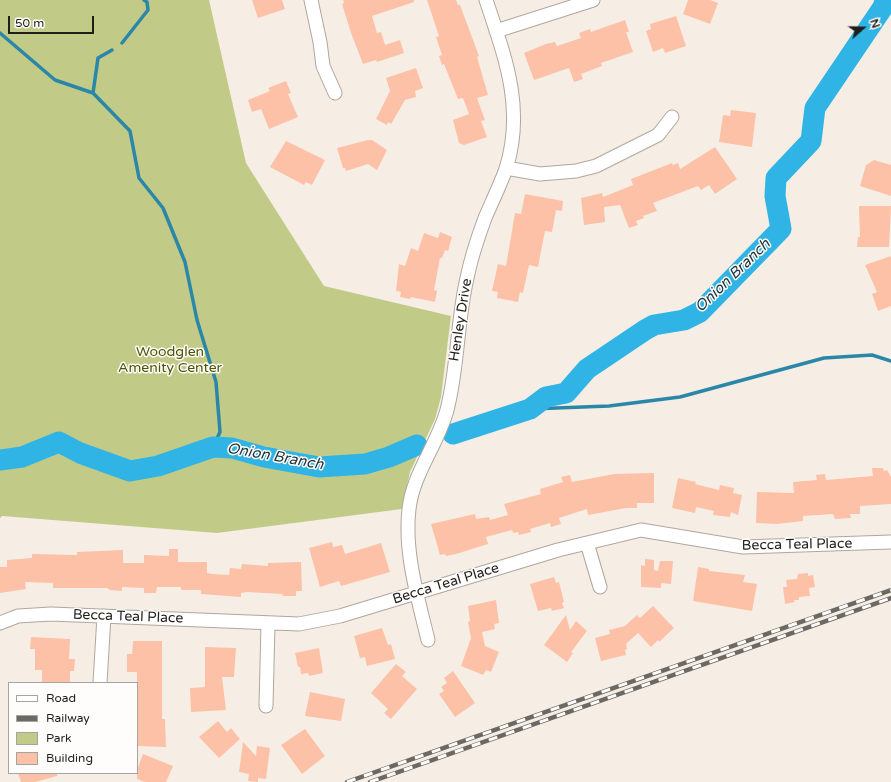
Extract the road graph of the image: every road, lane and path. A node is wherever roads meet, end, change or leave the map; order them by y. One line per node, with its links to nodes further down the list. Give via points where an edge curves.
1 (311, 0): 5 (street, via 323,66)
2 (486, 0): 4 (street, Henley Drive)
3 (593, 0): 4 (street)
4 (496, 31): 7 (street, Henley Drive, via 512,89 513,121)
5 (335, 94)
6 (672, 117): 7 (street, via 658,135 596,166 576,171 540,174)
7 (506, 168): 11 (street, Henley Drive, via 484,220 467,277 447,410 417,478 409,508 408,539)
8 (891, 542): 9 (street, Becca Teal Place, via 743,547 641,530)
9 (587, 543): 10 (street); 11 (street, Becca Teal Place)
10 (600, 587)
11 (417, 593): 14 (street, Becca Teal Place, via 340,616 299,624); 15 (street, Henley Drive)
12 (104, 616): 13 (street, Becca Teal Place, via 34,614 18,616); 14 (street, Becca Teal Place); 16 (street)
13 (0, 623)
14 (268, 624): 17 (street)
15 (428, 640)
16 (100, 682)
17 (266, 706)

